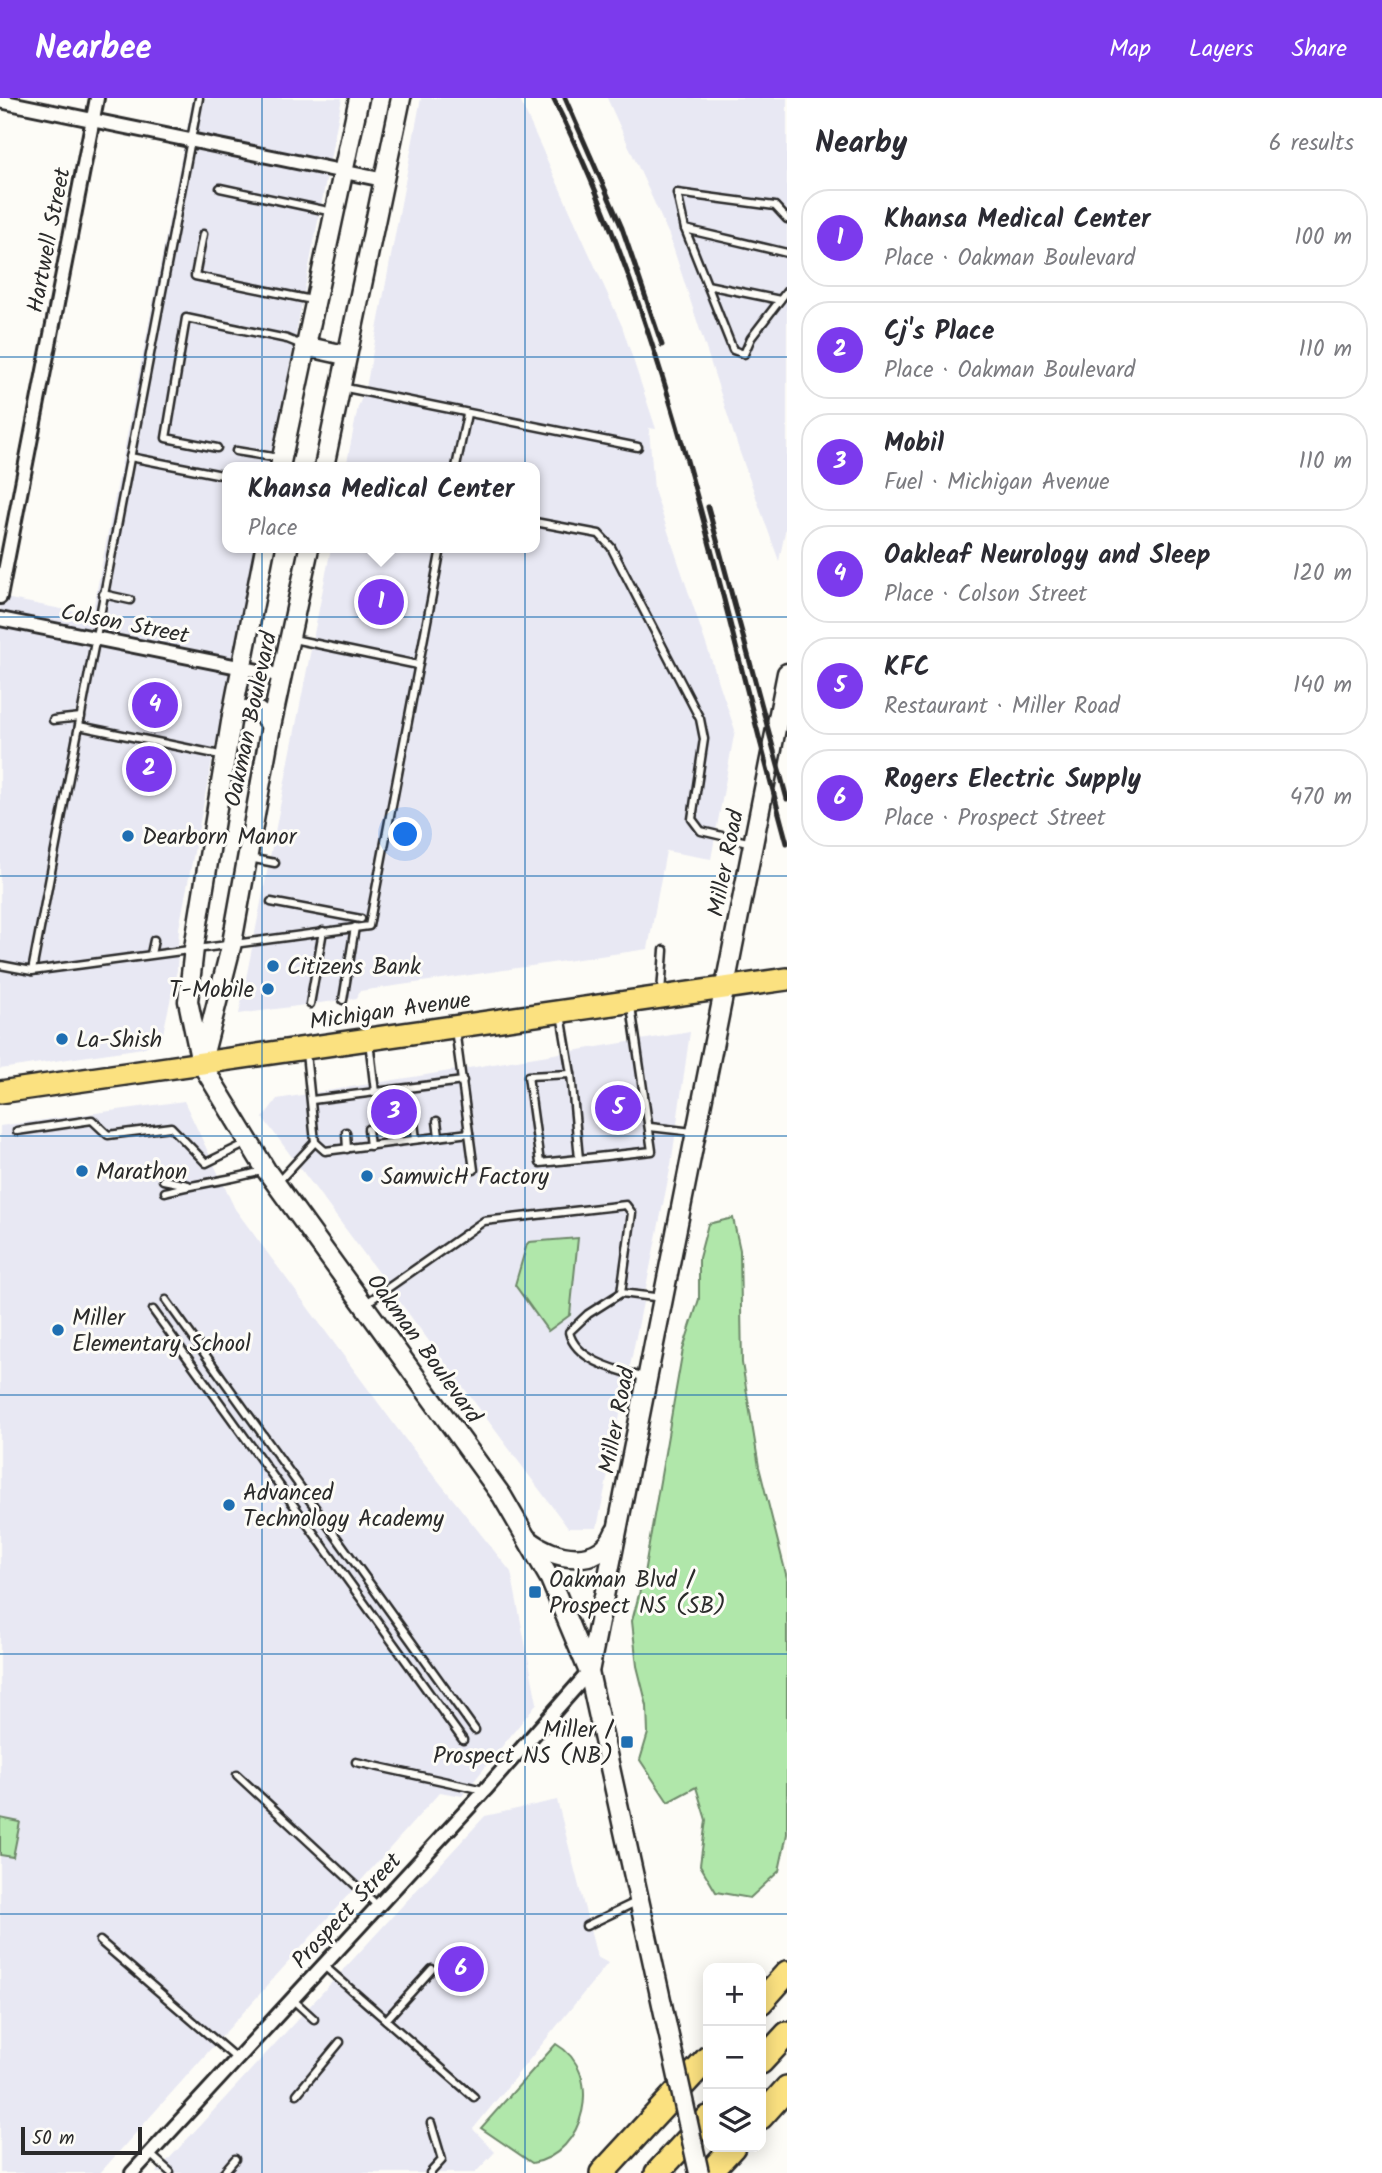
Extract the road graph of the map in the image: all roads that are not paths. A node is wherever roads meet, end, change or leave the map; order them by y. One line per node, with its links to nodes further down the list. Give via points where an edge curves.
1 (97, 98): 6 (street, Hartwell Street)
2 (199, 98): 7 (lane)
3 (359, 98): 8 (street)
4 (401, 98): 9 (street)
5 (0, 101): 6 (street)
6 (93, 120): 7 (street); 38 (street, Hartwell Street)
7 (191, 140): 8 (street); 27 (lane)
8 (344, 171): 9 (street); 11 (street)
9 (384, 180): 21 (street)
10 (220, 188): 11 (lane)
11 (335, 212): 19 (street)
12 (787, 219): 13 (lane, via 775,206 677,193)
13 (685, 229): 15 (lane); 16 (lane)
14 (203, 234): 19 (lane, via 195,276)
15 (787, 253)
16 (708, 285): 18 (lane); 18 (lane, via 733,350 744,354)
17 (787, 291): 18 (lane)
18 (780, 300)
19 (314, 301): 20 (street)
20 (304, 346): 21 (street); 25 (lane, via 186,318 166,438); 29 (street)
21 (345, 355): 22 (street)
22 (340, 387): 23 (lane); 30 (street)
23 (467, 414): 24 (lane); 31 (lane)
24 (638, 447)
25 (217, 448)
26 (236, 451): 28 (lane)
27 (131, 457): 32 (lane); 37 (lane)
28 (277, 462)
29 (281, 462)
30 (325, 462)
31 (457, 462)
32 (222, 475)
33 (540, 523): 53 (lane, via 599,534 611,547 700,719 704,740 692,819 701,831)
34 (264, 553): 44 (street, Oakman Boulevard)
35 (308, 553): 42 (street, Oakman Boulevard)
36 (439, 553): 43 (lane)
37 (103, 594): 39 (lane); 41 (lane)
38 (0, 597)
39 (130, 600)
40 (0, 619): 41 (street, Colson Street)
41 (95, 639): 44 (street, Colson Street); 48 (lane)
42 (292, 639): 43 (lane); 46 (street, Oakman Boulevard)
43 (418, 665): 57 (lane)
44 (241, 668): 46 (street, Colson Street); 47 (street, Oakman Boulevard)
45 (787, 673): 53 (street, Miller Road)
46 (283, 676): 51 (street, Oakman Boulevard)
47 (232, 716): 51 (street, via 256,709); 52 (street, Oakman Boulevard)
48 (81, 717): 49 (lane); 50 (lane)
49 (52, 720)
50 (79, 726): 52 (lane); 68 (lane)
51 (271, 726): 54 (street, Oakman Boulevard)
52 (225, 756): 64 (street, Oakman Boulevard)
53 (754, 843): 70 (street, Miller Road)
54 (247, 858): 55 (lane); 63 (street, Oakman Boulevard)
55 (275, 863)
56 (369, 881): 57 (lane)
57 (377, 883): 60 (lane, via 369,926)
58 (271, 902): 59 (lane)
59 (361, 919)
60 (355, 927): 61 (lane); 72 (lane)
61 (323, 931): 63 (lane); 74 (lane)
62 (153, 940): 66 (lane)
63 (232, 943): 64 (lane); 79 (street, Oakman Boulevard)
64 (194, 948): 66 (lane); 79 (street, Oakman Boulevard, via 188,1001)
65 (664, 950): 71 (lane)
66 (151, 954): 68 (lane)
67 (2, 963): 68 (lane)
68 (32, 971)
69 (787, 979): 70 (main road, Michigan Avenue)
70 (725, 988): 71 (main road, Michigan Avenue); 103 (street, Miller Road)
71 (661, 997): 73 (main road, Michigan Avenue)
72 (343, 1000)
73 (630, 1002): 75 (main road, Michigan Avenue); 98 (lane)
74 (310, 1004)
75 (561, 1012): 76 (main road, Michigan Avenue); 80 (lane)
76 (455, 1027): 77 (main road, Michigan Avenue); 81 (lane)
77 (369, 1039): 78 (main road, Michigan Avenue); 86 (lane)
78 (305, 1048): 79 (main road, Michigan Avenue); 92 (lane)
79 (201, 1063): 85 (main road, Michigan Avenue); 106 (street, Oakman Boulevard)
80 (571, 1074): 111 (lane); 111 (lane, via 528,1076 540,1163)
81 (463, 1080): 82 (lane); 102 (lane)
82 (432, 1084): 83 (lane); 88 (lane)
83 (410, 1087): 84 (lane); 90 (lane)
84 (388, 1090): 86 (lane); 91 (lane)
85 (0, 1091)
86 (375, 1091): 87 (lane)
87 (365, 1093): 89 (lane); 93 (lane)
88 (434, 1093)
89 (343, 1095): 92 (lane); 94 (lane)
90 (411, 1096)
91 (389, 1099)
92 (312, 1100): 107 (lane)
93 (365, 1102)
94 (344, 1105)
95 (437, 1121): 104 (lane)
96 (414, 1124): 105 (lane)
97 (392, 1126): 108 (lane)
98 (650, 1127): 103 (lane); 111 (lane, via 652,1152)
99 (368, 1129): 109 (lane)
100 (17, 1131): 106 (lane, via 92,1120 108,1135 171,1127 206,1163)
101 (346, 1132): 110 (lane)
102 (469, 1133): 104 (lane); 112 (lane)
103 (697, 1133): 118 (street, Miller Road)
104 (439, 1136): 105 (lane)
105 (416, 1139): 108 (lane)
106 (249, 1142): 113 (street, Oakman Boulevard)
107 (314, 1142): 110 (lane, via 325,1151); 113 (lane)
108 (394, 1142): 109 (lane)
109 (369, 1146): 110 (lane)
110 (347, 1149)
111 (579, 1159)
112 (474, 1170)
113 (271, 1177): 115 (lane); 120 (street, Oakman Boulevard)
114 (163, 1180): 115 (lane)
115 (189, 1185): 116 (lane)
116 (165, 1192)
117 (621, 1293): 118 (lane); 120 (lane, via 632,1213 626,1205 484,1222); 122 (lane, via 578,1323 569,1332 571,1342 595,1361)
118 (665, 1299): 122 (street, Miller Road)
119 (166, 1300): 126 (lane)
120 (364, 1305): 124 (street, Oakman Boulevard, via 502,1496)
121 (153, 1310): 127 (lane)
122 (649, 1379): 123 (street, Miller Road)
123 (621, 1516): 124 (street, via 611,1541 575,1559 558,1557); 125 (street, Miller Road)
124 (527, 1538): 125 (street, Oakman Boulevard, via 550,1579)
125 (589, 1672): 130 (street, Prospect Street); 131 (street, Miller Road)
126 (475, 1730)
127 (463, 1740)
128 (356, 1762): 130 (lane)
129 (237, 1775): 132 (lane)
130 (485, 1790): 132 (street, Prospect Street)
131 (639, 1901): 133 (lane); 162 (street, Miller Road, bridge)
132 (378, 1906): 135 (street, Prospect Street)
133 (586, 1926)
134 (100, 1941): 145 (lane)
135 (323, 1965): 139 (street, Prospect Street); 141 (lane)
136 (432, 1969): 141 (lane)
137 (787, 1973): 138 (highway)
138 (766, 1996)
139 (292, 1999): 140 (lane); 145 (street, Prospect Street)
140 (314, 2019)
141 (386, 2020): 149 (lane)
142 (787, 2034): 144 (highway)
143 (340, 2042): 148 (lane)
144 (766, 2057)
145 (237, 2059): 154 (street, Prospect Street)
146 (703, 2063): 160 (highway)
147 (787, 2088): 150 (highway)
148 (297, 2094)
149 (474, 2097)
150 (766, 2111)
151 (431, 2123): 159 (lane, via 442,2160)
152 (703, 2123): 161 (highway)
153 (728, 2152): 163 (highway)
154 (150, 2154): 156 (lane); 157 (street, Prospect Street)
155 (235, 2159): 158 (lane)
156 (170, 2172)
157 (132, 2173)
158 (223, 2173)
159 (430, 2173)
160 (602, 2173)
161 (657, 2173)
162 (699, 2173)
163 (709, 2173)

